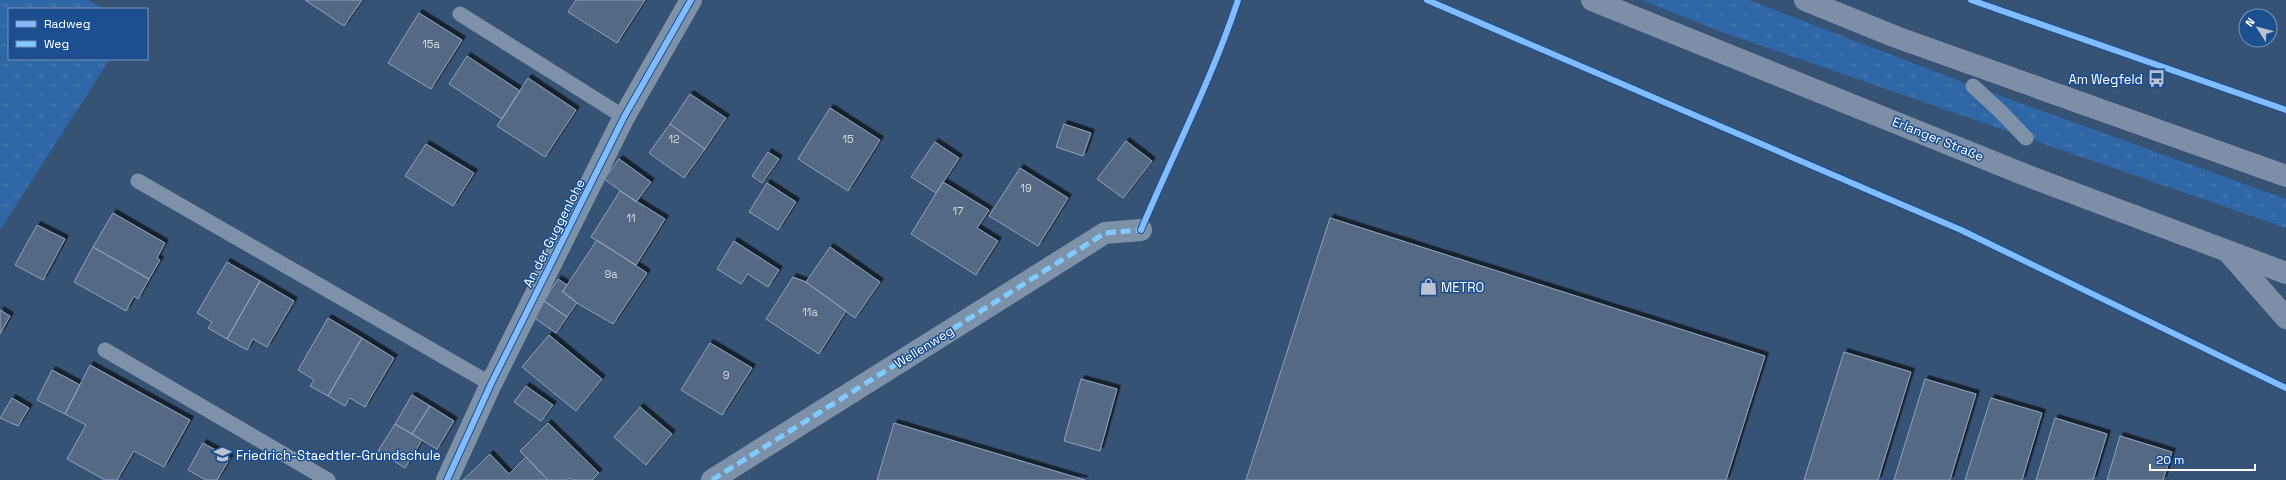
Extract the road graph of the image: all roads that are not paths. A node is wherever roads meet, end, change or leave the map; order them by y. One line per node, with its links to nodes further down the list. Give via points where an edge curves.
1 (691, 0): 6 (street, An der Guggenlohe)
2 (1592, 0): 11 (main road, Erlanger Straße, via 2023,174)
3 (1805, 0): 8 (main road, via 1896,37)
4 (460, 14): 6 (lane)
5 (1973, 86): 7 (lane)
6 (624, 117): 15 (street, An der Guggenlohe)
7 (2026, 138)
8 (2286, 176)
9 (138, 181): 15 (lane)
10 (1141, 230): 18 (street, Wellenweg, via 1105,233)
11 (2227, 251): 12 (main road, Erlanger Straße); 13 (main road)
12 (2286, 273)
13 (2286, 318)
14 (105, 350): 16 (lane)
15 (491, 384): 17 (street, An der Guggenlohe)
16 (328, 480)
17 (447, 480)
18 (712, 480)

